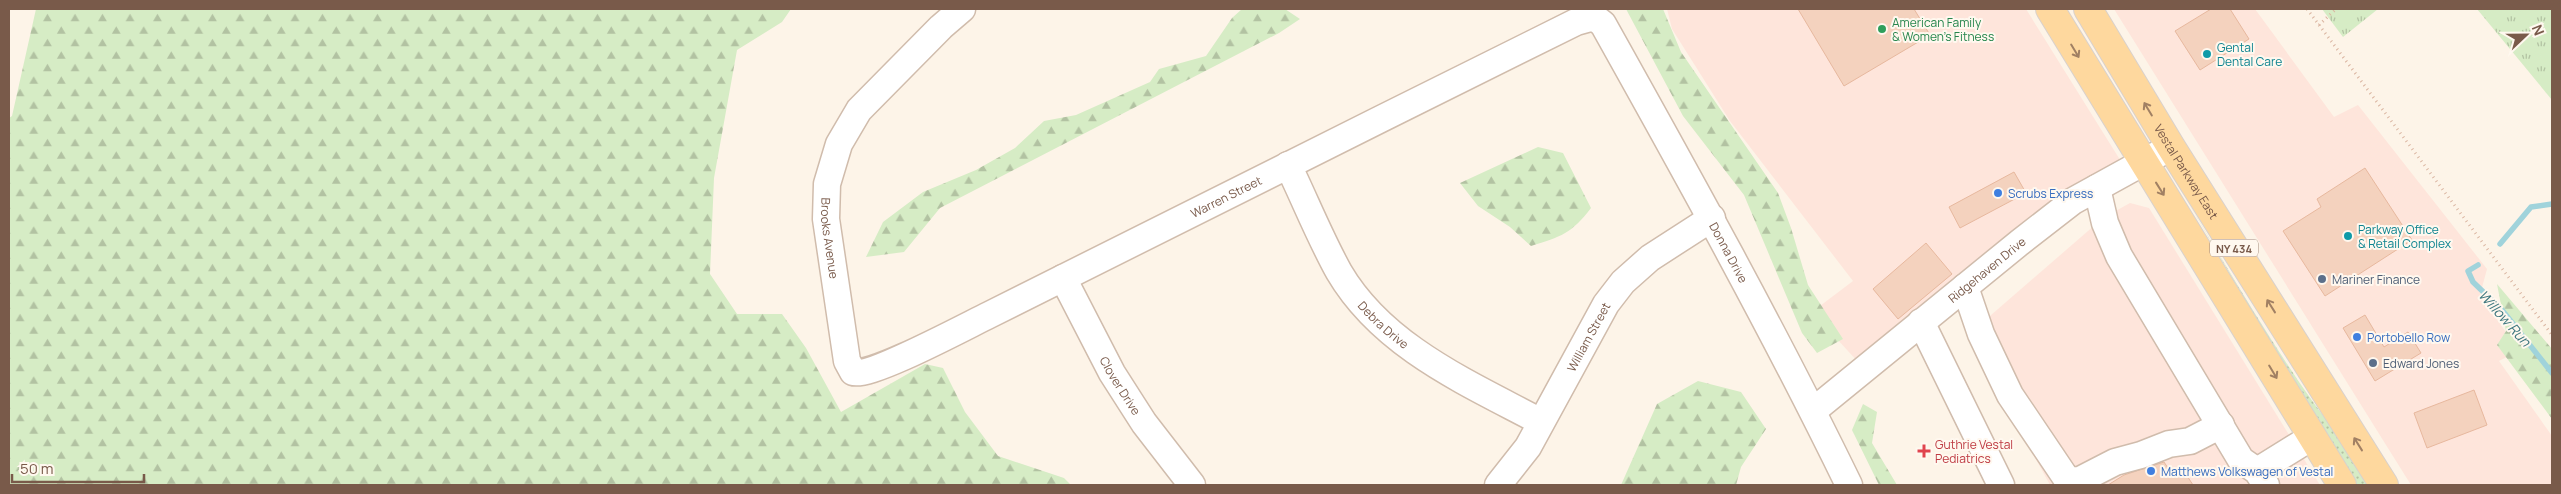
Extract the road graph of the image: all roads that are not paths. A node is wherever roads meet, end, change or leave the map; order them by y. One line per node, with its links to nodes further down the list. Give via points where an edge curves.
1 (962, 9): 13 (street, Brooks Avenue, via 859,110 839,144 827,184 826,219)
2 (2050, 9): 6 (main road, NY 434, one-way to 6)
3 (2088, 9): 5 (main road, Vestal Parkway East / NY 434, one-way to 3)
4 (1603, 24): 7 (street, Warren Street, via 1594,17 1576,22); 9 (street, Donna Drive)
5 (2171, 147): 6 (street, Ridgehaven Drive); 24 (main road, Vestal Parkway East / NY 434, one-way to 5)
6 (2143, 162): 8 (street, Ridgehaven Drive); 17 (main road, NY 434, one-way to 17)
7 (1288, 165): 10 (street, Warren Street); 15 (street, Debra Drive, via 1340,273 1371,314 1409,349)
8 (2097, 188): 11 (street, Ridgehaven Drive, via 2073,201); 16 (street, via 2105,223 2119,256)
9 (1712, 218): 14 (street, Donna Drive); 15 (street, William Street, via 1650,258 1623,282 1606,304)
10 (1063, 278): 13 (street, Warren Street, via 877,368 859,374); 19 (street, Clover Drive, via 1112,373 1144,423)
11 (1965, 286): 12 (street, Ridgehaven Drive); 16 (street, via 1981,334 2010,395 2068,481 2080,480 2115,462 2169,444 2190,441)
12 (1921, 322): 14 (street, Ridgehaven Drive); 22 (street)
13 (849, 366)
14 (1813, 411): 21 (street, Donna Drive)
15 (1541, 422): 20 (street, William Street, via 1528,447)
16 (2221, 425): 18 (street, via 2241,460)
17 (2312, 437): 18 (street); 23 (main road, NY 434)
18 (2261, 478)
19 (1192, 485)
20 (1498, 485)
21 (1849, 485)
22 (2001, 485)
23 (2342, 485)
24 (2384, 485)

